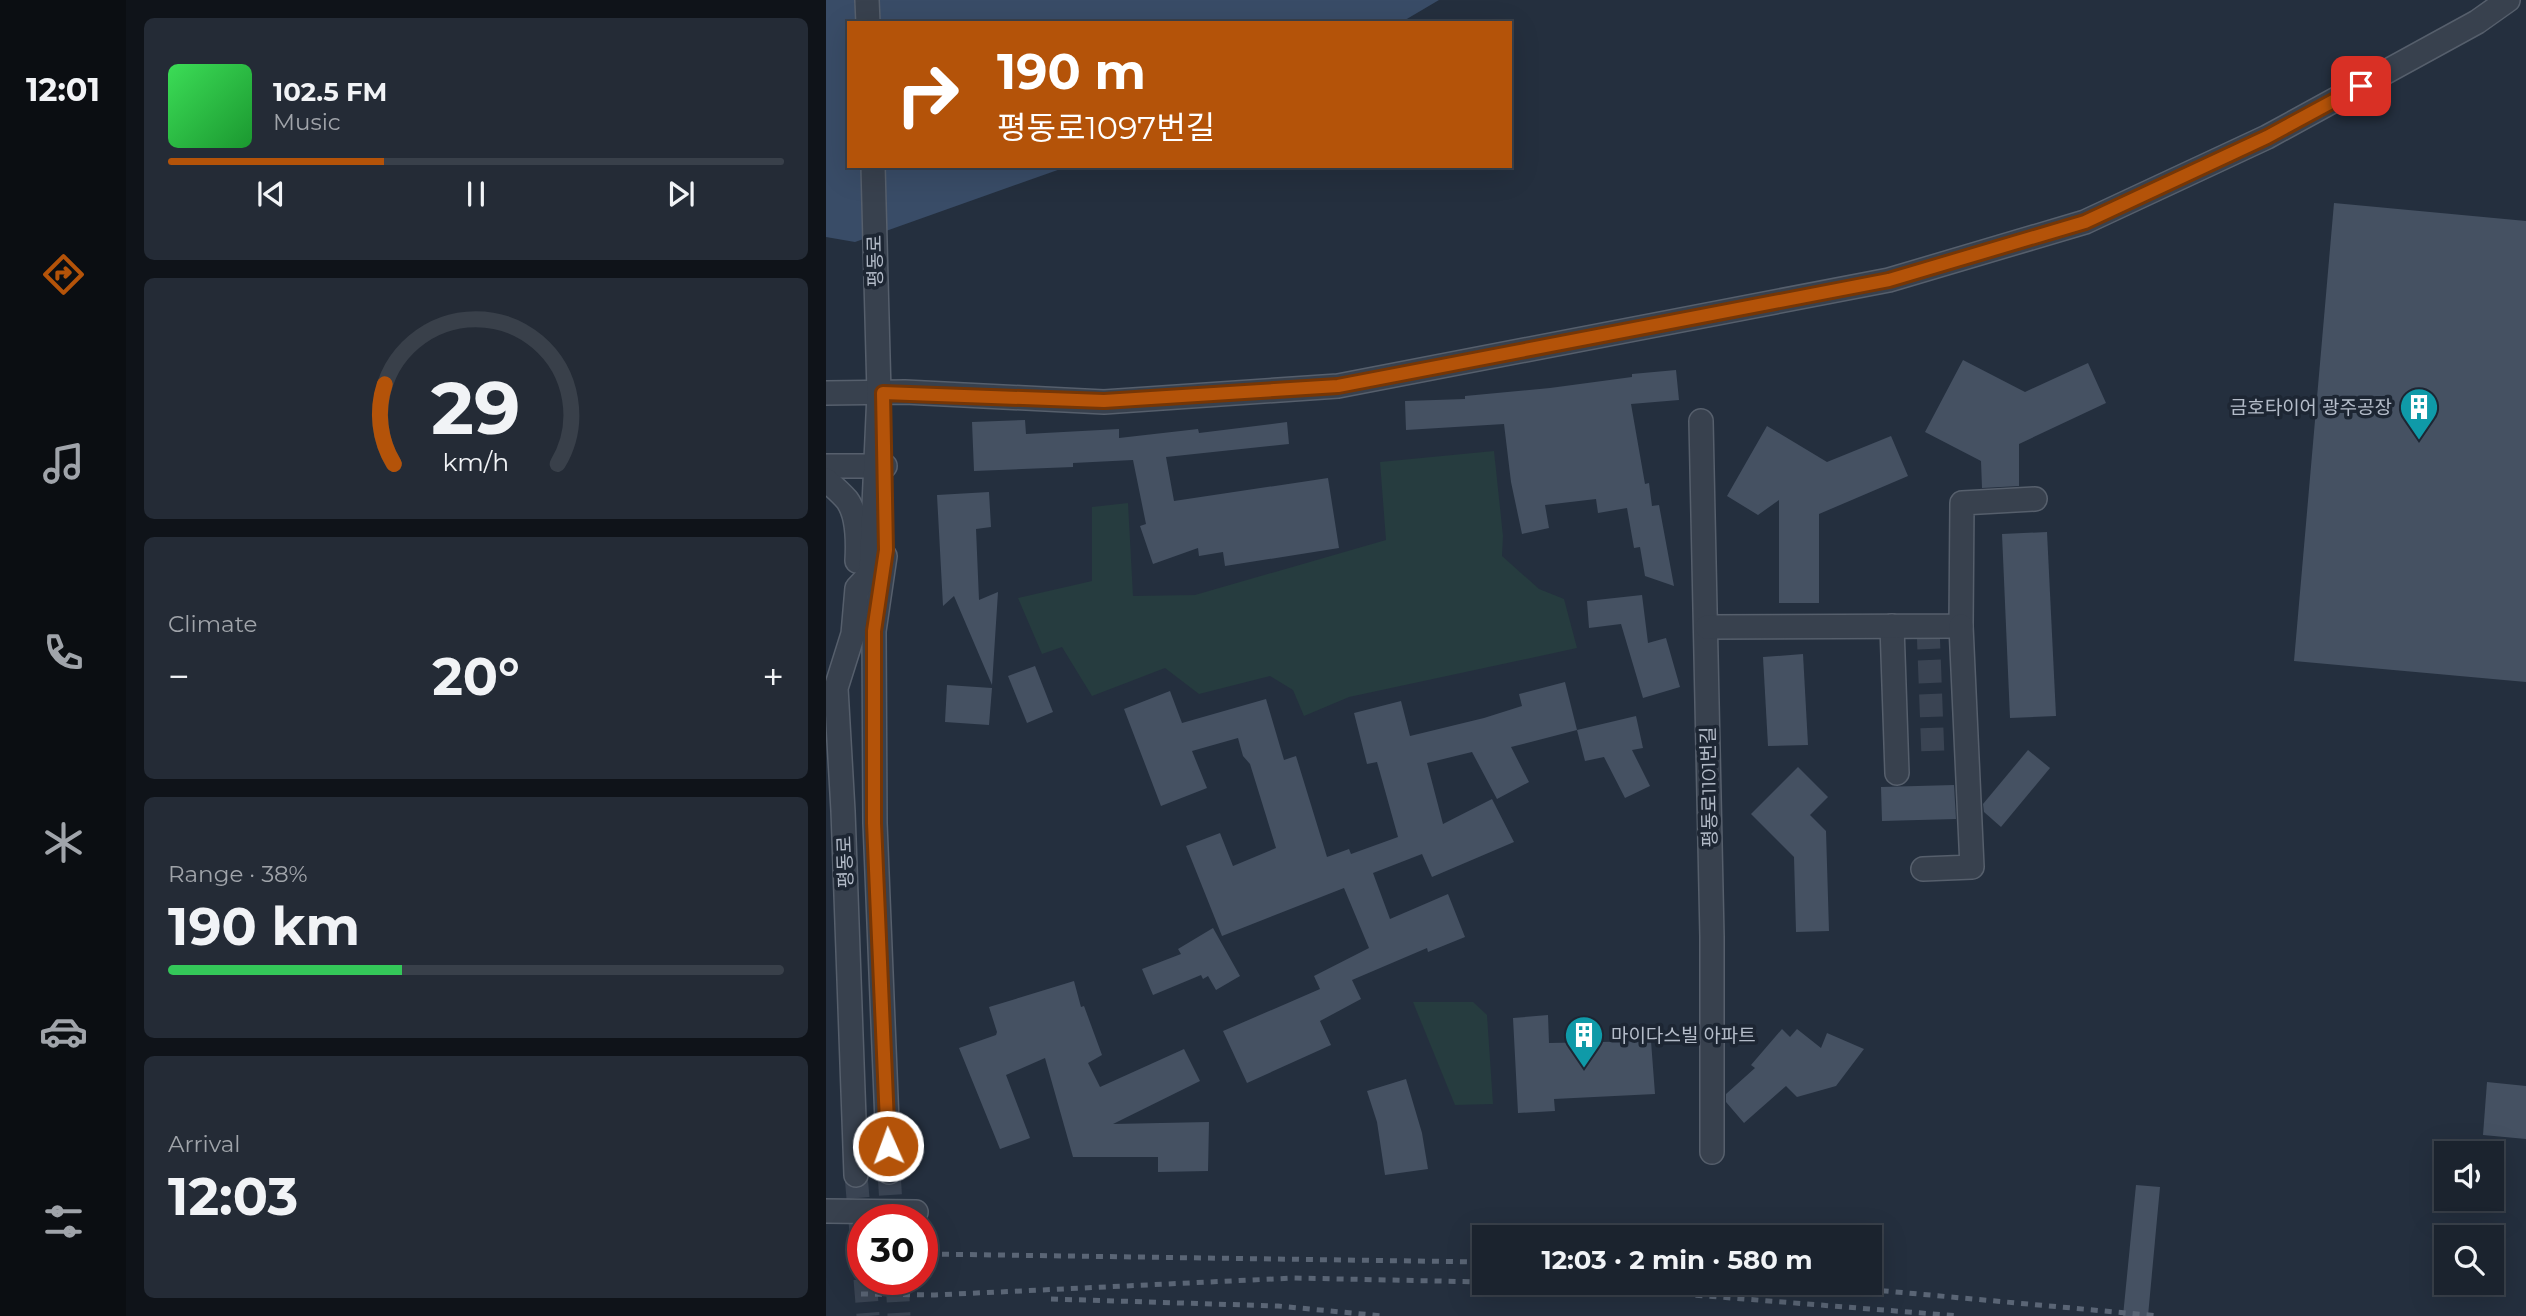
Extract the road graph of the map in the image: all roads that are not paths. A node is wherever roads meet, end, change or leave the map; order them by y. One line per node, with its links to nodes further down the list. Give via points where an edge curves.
1 (867, 0): 3 (street)
2 (2508, 0): 6 (street, via 2477,22 2267,137 2085,222 1889,280 1338,386 1104,401)
3 (868, 21)
4 (873, 168): 6 (street, 평동로)
5 (826, 393): 6 (street)
6 (881, 393): 8 (street, 평동로)
7 (1701, 421): 14 (street, 평동로1101번길)
8 (880, 466): 9 (street); 11 (street, 평동로, via 871,573); 18 (street, 평동로, via 886,550 874,631 874,795)
9 (830, 471): 11 (street, via 852,510)
10 (2035, 499): 13 (street, via 1962,503)
11 (857, 588): 19 (street, 평동로, via 853,634 836,688)
12 (1892, 626): 13 (street); 14 (street); 15 (street)
13 (1961, 626): 16 (street, via 1972,867)
14 (1707, 627): 17 (street, 평동로1101번길)
15 (1897, 773)
16 (1923, 869)
17 (1712, 1152)
18 (889, 1171)
19 (856, 1175)
20 (827, 1211): 21 (street)
21 (847, 1211)

